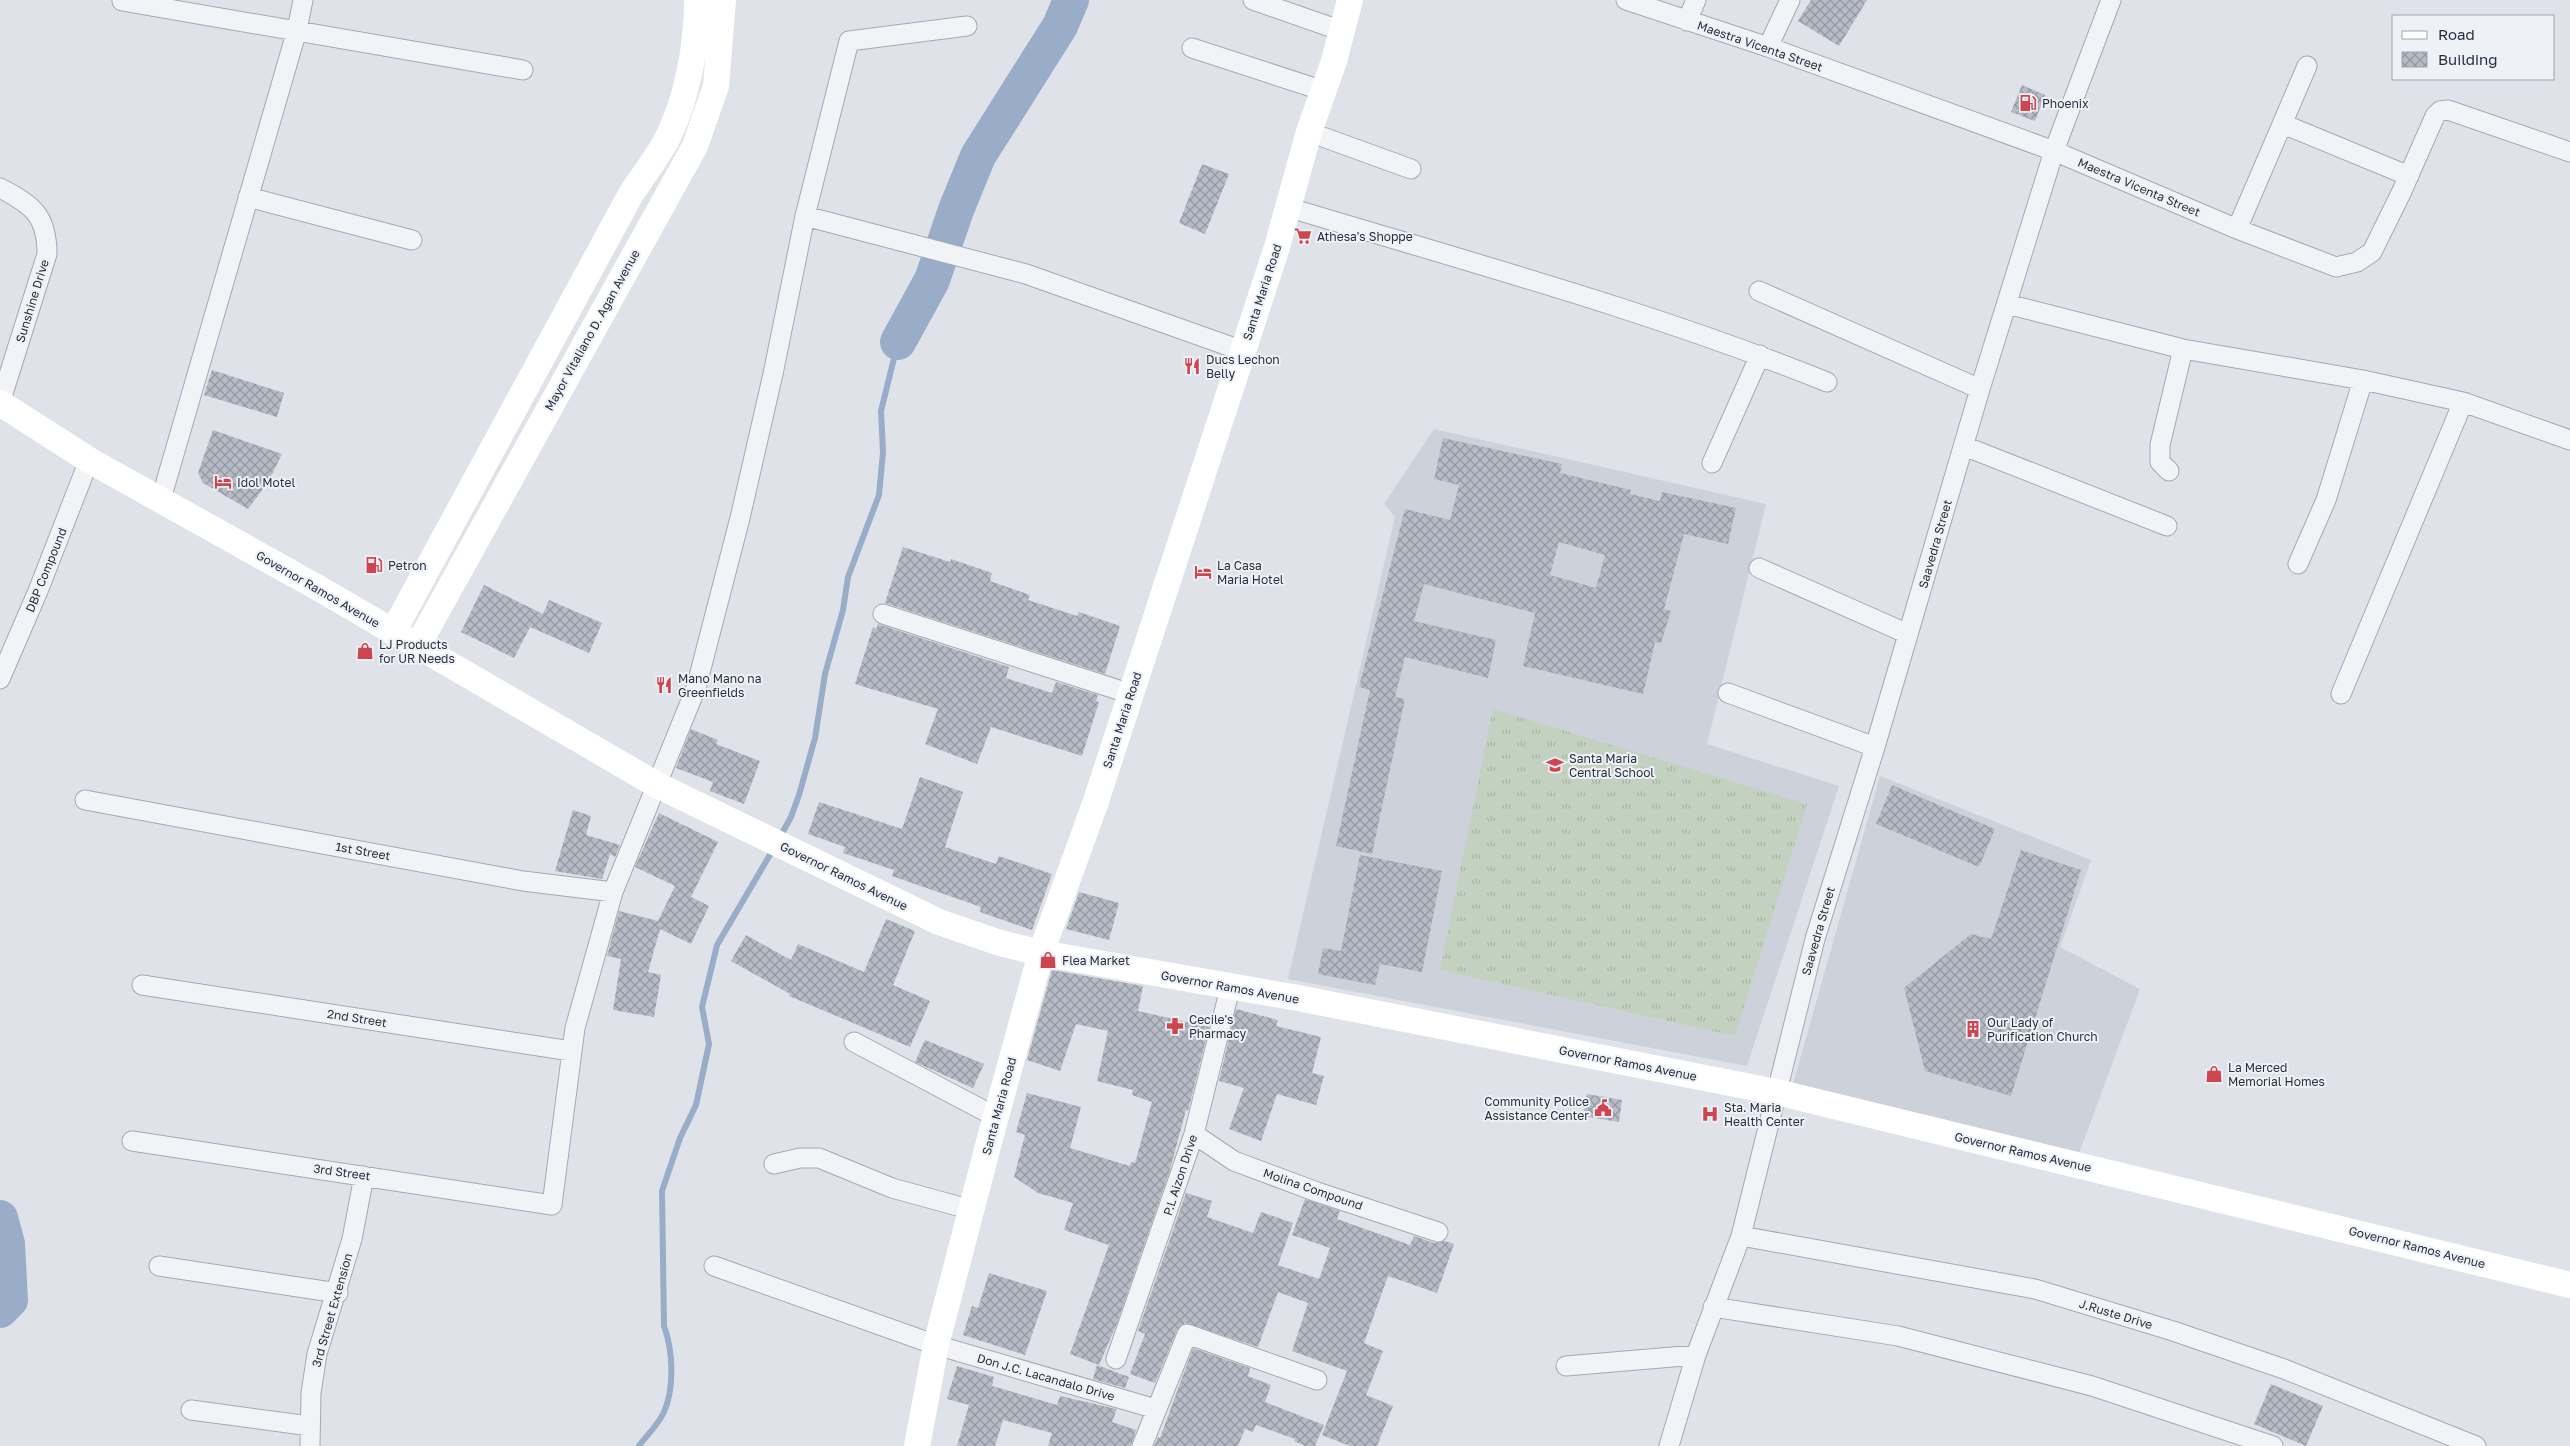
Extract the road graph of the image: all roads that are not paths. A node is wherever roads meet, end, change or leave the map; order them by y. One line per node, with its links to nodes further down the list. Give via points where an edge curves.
1 (303, 0): 13 (street)
2 (697, 0): 22 (main road, via 688,80)
3 (723, 0): 23 (main road, Mayor Vitaliano D. Agan Avenue, via 716,86)
4 (1253, 0): 14 (street)
5 (1350, 0): 14 (main road, Santa Maria Road)
6 (1626, 0): 11 (street, Maestra Vicenta Street)
7 (1696, 0): 11 (street)
8 (1790, 0): 15 (street)
9 (2111, 0): 24 (street, Saavedra Street)
10 (122, 1): 13 (street)
11 (1687, 21): 15 (street, Maestra Vicenta Street)
12 (967, 26): 31 (street, via 849,41)
13 (297, 30): 18 (street); 29 (street)
14 (1342, 31): 19 (main road, Santa Maria Road)
15 (1768, 47): 24 (street, Maestra Vicenta Street)
16 (1192, 48): 19 (street)
17 (2308, 66): 20 (street)
18 (523, 70)
19 (1324, 91): 21 (main road, Santa Maria Road)
20 (2283, 124): 27 (street); 32 (street)
21 (1309, 132): 26 (street); 30 (main road, Santa Maria Road)
22 (669, 136): 23 (main road); 54 (main road, via 631,194)
23 (695, 146): 56 (main road, Mayor Vitaliano D. Agan Avenue)
24 (2054, 151): 32 (street, Maestra Vicenta Street); 35 (street, Saavedra Street)
25 (2570, 152): 27 (street, Maestra Vicenta Street, via 2448,110 2440,111)
26 (1410, 169)
27 (2409, 176): 32 (street, Maestra Vicenta Street, via 2372,252 2357,262 2336,267)
28 (0, 188): 43 (street, Sunshine Drive, via 16,196 39,215 47,234 47,254)
29 (248, 197): 33 (street); 49 (street)
30 (1287, 207): 37 (main road, Santa Maria Road); 38 (street, via 1626,308)
31 (804, 216): 37 (street, via 1026,274); 62 (street, via 740,518 693,696)
32 (2237, 229)
33 (412, 240)
34 (1759, 292): 41 (street)
35 (2007, 304): 36 (street); 41 (street, Saavedra Street)
36 (2183, 350): 39 (street); 48 (street, via 2160,445 2160,462)
37 (1243, 351): 59 (main road, Santa Maria Road)
38 (1760, 356): 40 (street); 47 (street)
39 (2363, 380): 42 (street); 51 (street, via 2326,500)
40 (1826, 382)
41 (1980, 389): 45 (street, Saavedra Street)
42 (2463, 402): 44 (street); 60 (street)
43 (0, 403): 46 (main road, Governor Ramos Avenue)
44 (2570, 440)
45 (1964, 446): 50 (street); 55 (street, Saavedra Street)
46 (89, 460): 49 (main road, Governor Ramos Avenue); 57 (street, DBP Compound)
47 (1712, 463)
48 (2169, 471)
49 (161, 499): 54 (main road, Governor Ramos Avenue)
50 (2167, 526)
51 (2298, 564)
52 (1758, 568): 55 (street)
53 (883, 614): 59 (street)
54 (393, 632): 56 (main road, Governor Ramos Avenue)
55 (1908, 634): 61 (street, Saavedra Street)
56 (417, 647): 62 (main road, Governor Ramos Avenue)
57 (0, 679)
58 (1728, 693): 61 (street)
59 (1131, 694): 65 (main road, Santa Maria Road)
60 (2341, 694)
61 (1875, 747): 70 (street, Saavedra Street, via 1815,939)
62 (657, 785): 64 (street); 65 (main road, Governor Ramos Avenue, via 939,922 1000,943)
63 (85, 800): 64 (street, 1st Street, via 523,881)
64 (613, 892): 69 (street)
65 (1042, 952): 67 (main road, Governor Ramos Avenue); 71 (main road, Santa Maria Road)
66 (142, 985): 69 (street, 2nd Street)
67 (1230, 988): 70 (main road, Governor Ramos Avenue, via 1298,998); 72 (street, P.L Aizon Drive)
68 (854, 1042): 71 (street)
69 (571, 1051): 75 (street, 3rd Street, via 552,1205)
70 (1776, 1092): 78 (street, Saavedra Street); 81 (main road, Governor Ramos Avenue)
71 (996, 1117): 76 (main road, Santa Maria Road)
72 (1194, 1134): 77 (street, Molina Compound, via 1234,1161); 86 (street, P.L Aizon Drive)
73 (132, 1141): 75 (street, 3rd Street)
74 (774, 1164): 76 (street, via 800,1158 819,1158 892,1188)
75 (364, 1176): 82 (street, 3rd Street Extension)
76 (972, 1210): 84 (main road, Santa Maria Road)
77 (1438, 1232)
78 (1741, 1236): 83 (street, Saavedra Street); 97 (street, J.Ruste Drive, via 2035,1289 2284,1369)
79 (159, 1266): 82 (street)
80 (714, 1266): 84 (street, Don J.C. Lacandalo Drive)
81 (2570, 1285)
82 (338, 1293): 91 (street, 3rd Street Extension, via 317,1354)
83 (1713, 1307): 85 (street, Saavedra Street); 96 (street, via 1898,1336 2092,1386)
84 (936, 1345): 89 (street, Don J.C. Lacandalo Drive); 93 (main road, Santa Maria Road)
85 (1696, 1356): 87 (street); 95 (street, Saavedra Street)
86 (1116, 1359)
87 (1566, 1366)
88 (1317, 1380): 89 (street, via 1187,1334)
89 (1156, 1409): 94 (street)
90 (191, 1410): 91 (street)
91 (310, 1426): 92 (street, 3rd Street Extension)
92 (310, 1446)
93 (917, 1446)
94 (1142, 1446)
95 (1672, 1446)
96 (2273, 1446)
97 (2476, 1446)

